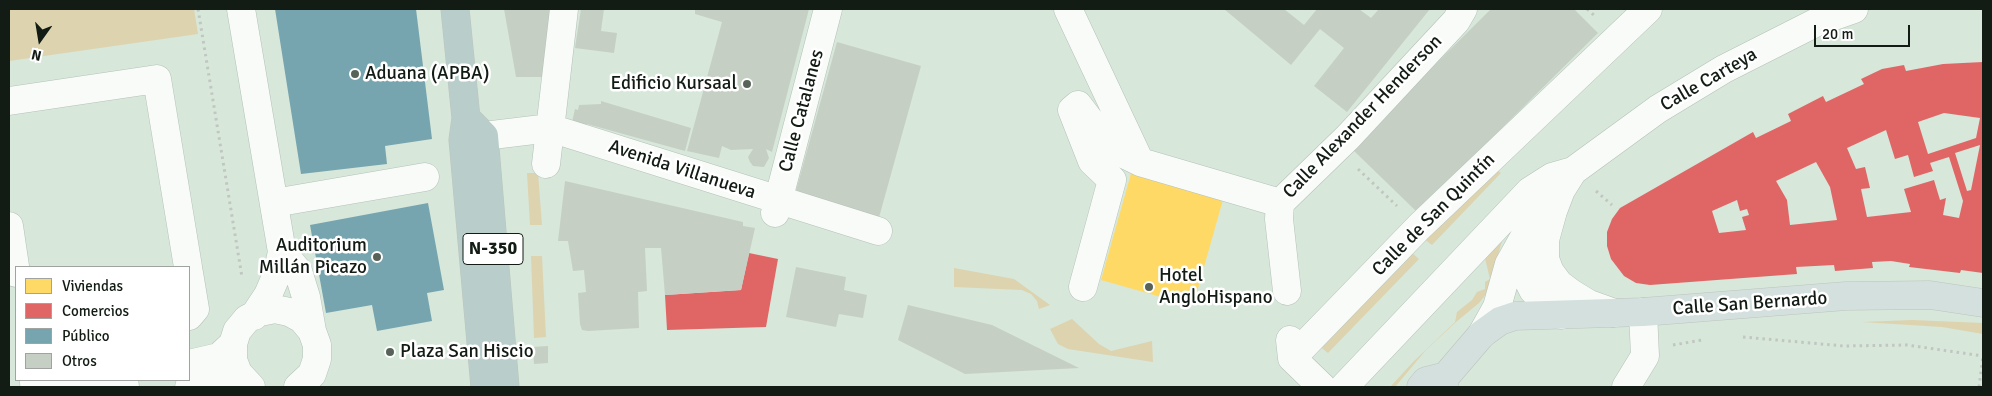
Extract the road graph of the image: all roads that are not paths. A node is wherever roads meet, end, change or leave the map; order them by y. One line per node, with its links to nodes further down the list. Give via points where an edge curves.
1 (241, 9): 16 (street)
2 (455, 9): 10 (highway, N-350)
3 (564, 9): 11 (street)
4 (828, 9): 18 (street, Calle Catalanes)
5 (1068, 9): 12 (street)
6 (1464, 9): 17 (street, Calle Alexander Henderson, via 1336,149)
7 (1648, 9): 46 (street, Calle de San Quintín, via 1291,348)
8 (1854, 9): 15 (street, Calle Carteya, via 1817,22 1724,69 1658,109)
9 (9, 101): 24 (street, via 157,79)
10 (475, 127): 11 (street, Avenida Villanueva); 44 (highway, N-350, via 463,140); 45 (highway, N-350)
11 (550, 128): 13 (street); 18 (street, Avenida Villanueva)
12 (1140, 162): 17 (street); 26 (street, via 1111,148 1078,104 1072,110 1092,161 1112,180)
13 (546, 164)
14 (425, 177): 16 (street)
15 (1567, 180): 21 (street, Calle Carteya, via 1537,214); 30 (street, via 1553,211 1545,240 1545,259 1550,272 1570,293); 47 (street, Calle Carteya, via 1552,177 1530,191)
16 (274, 203): 22 (street)
17 (1280, 203): 27 (street, Calle Alexander Henderson)
18 (777, 206): 20 (street, Avenida Villanueva)
19 (9, 226): 23 (street)
20 (878, 231)
21 (1518, 248): 32 (street, via 1533,290); 35 (street, Calle Carteya, via 1509,264 1497,307)
22 (282, 252): 33 (street, via 268,295); 34 (street, via 298,271)
23 (15, 266)
24 (188, 266)
25 (190, 279): 31 (street, via 195,309)
26 (1083, 286)
27 (1286, 291)
28 (1983, 303): 29 (main road, Calle San Bernardo, via 1930,295 1846,296)
29 (1643, 312): 30 (main road, Calle San Bernardo); 49 (street, via 1645,356)
30 (1614, 313): 32 (main road, Calle San Bernardo)
31 (190, 315)
32 (1561, 315): 35 (main road, Calle San Bernardo, via 1516,316 1500,321)
33 (254, 316): 34 (street, via 275,309 289,312 302,319); 36 (street, via 247,319)
34 (312, 331): 43 (street, via 317,359 312,374)
35 (1482, 334): 39 (main road)
36 (233, 344): 37 (street, via 219,356); 40 (street, via 233,360 238,374)
37 (190, 364)
38 (34, 381): 41 (street)
39 (1445, 382): 48 (main road, via 1426,382)
40 (249, 386): 42 (street, via 225,382)
41 (102, 387)
42 (189, 387)
43 (298, 387)
44 (485, 387)
45 (505, 387)
46 (1322, 387)
47 (1344, 387)
48 (1420, 387)
49 (1626, 387)

